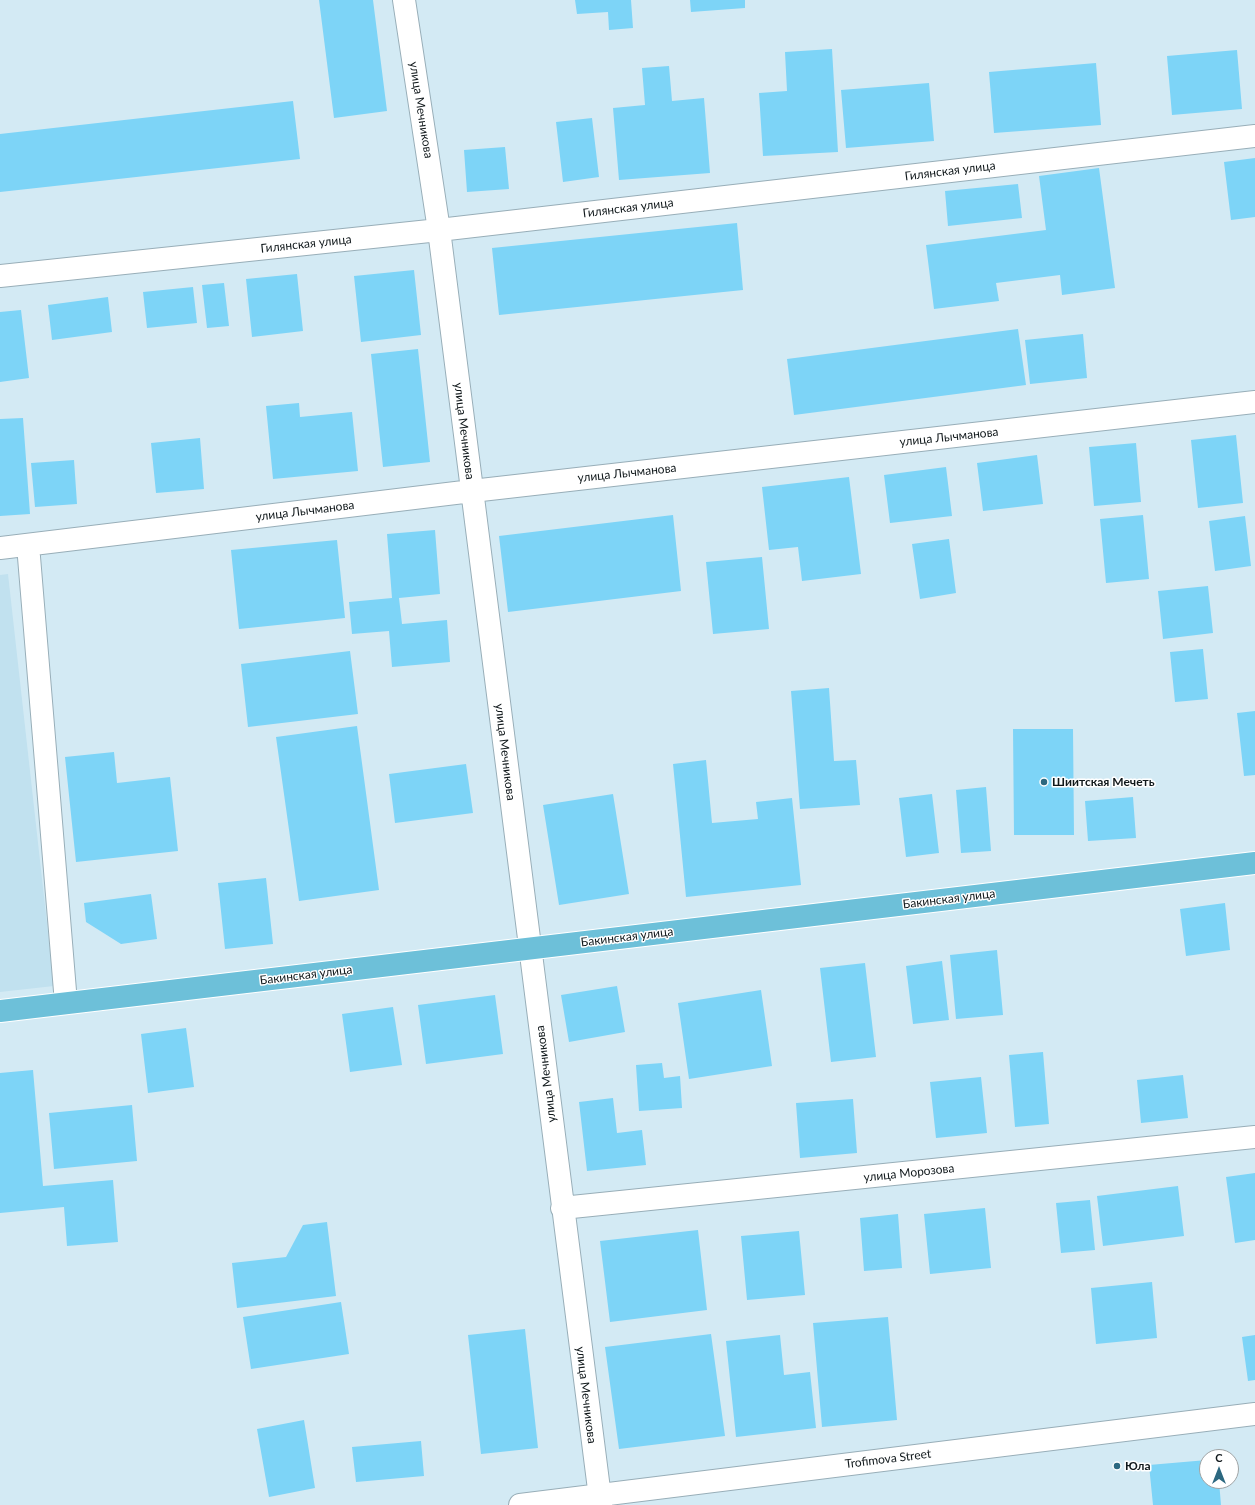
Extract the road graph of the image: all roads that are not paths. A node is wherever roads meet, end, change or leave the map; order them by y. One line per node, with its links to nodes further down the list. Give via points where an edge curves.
1 (404, 0): 3 (street, улица Мечникова)
2 (1255, 136): 3 (street, Гилянская улица)
3 (439, 230): 4 (street, Гилянская улица); 6 (street, улица Мечникова)
4 (0, 276)
5 (1255, 402): 6 (street, улица Лычманова)
6 (472, 491): 7 (street, улица Лычманова); 10 (street, улица Мечникова)
7 (28, 545): 8 (street, улица Лычманова); 11 (street)
8 (0, 548)
9 (1255, 863): 10 (main road, Бакинская улица)
10 (530, 948): 11 (main road, Бакинская улица); 14 (street, улица Мечникова)
11 (66, 1003): 12 (main road, Бакинская улица)
12 (0, 1011)
13 (1255, 1137): 14 (street, улица Морозова)
14 (562, 1208): 16 (street, улица Мечникова)
15 (1255, 1414): 16 (street, Trofimova Street)
16 (600, 1500): 17 (street, Trofimova Street)
17 (520, 1505)

